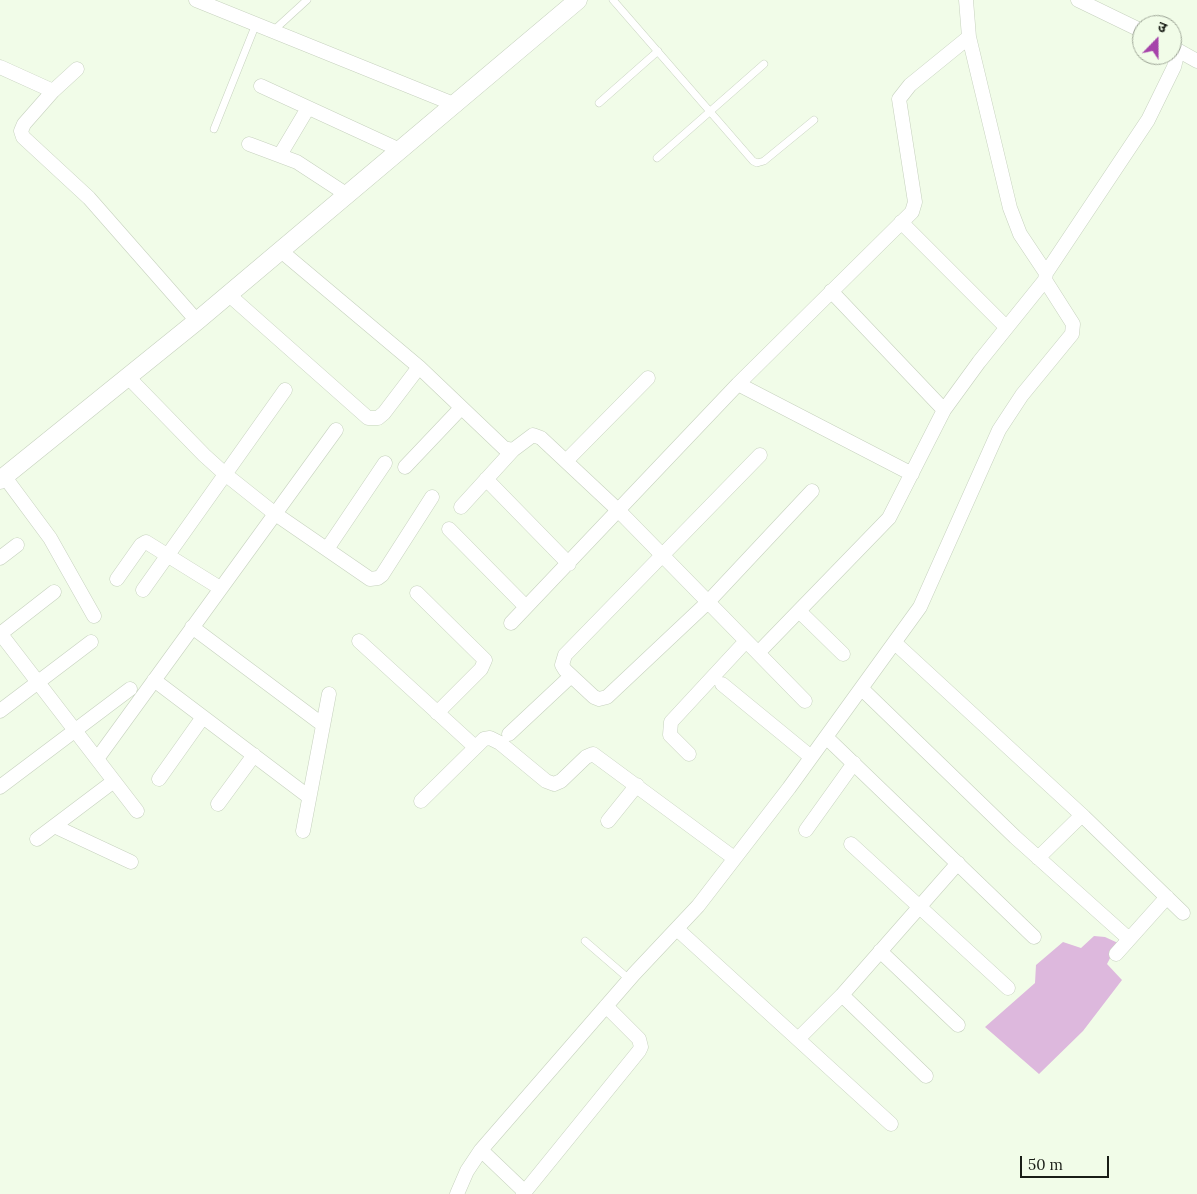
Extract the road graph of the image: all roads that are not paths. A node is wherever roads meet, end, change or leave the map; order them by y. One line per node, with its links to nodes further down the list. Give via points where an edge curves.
1 (196, 0): 7 (street)
2 (307, 0): 9 (lane)
3 (578, 0): 21 (street)
4 (614, 0): 11 (lane)
5 (966, 0): 10 (street)
6 (1078, 0): 8 (street)
7 (256, 24): 9 (street); 25 (lane)
8 (1132, 26)
9 (273, 31): 21 (street)
10 (969, 37): 31 (street, via 910,84 898,99 915,202 912,212); 33 (street, via 1010,208 1020,234)
11 (658, 51): 20 (lane); 23 (lane)
12 (1182, 53): 13 (street)
13 (1197, 61)
14 (764, 64): 23 (lane)
15 (1174, 65): 33 (street, via 1148,120)
16 (0, 67): 19 (street)
17 (77, 69): 19 (street)
18 (261, 86): 22 (street)
19 (53, 91): 36 (street, via 24,124 23,138 89,198)
20 (599, 103)
21 (456, 105): 27 (street)
22 (308, 108): 27 (street); 28 (street)
23 (709, 112): 24 (lane, via 757,163 764,161); 29 (lane)
24 (814, 120)
25 (214, 129)
26 (250, 144): 28 (street)
27 (400, 150): 30 (street)
28 (280, 155): 30 (street, via 297,162)
29 (657, 158)
30 (346, 194): 32 (street)
31 (901, 222): 34 (street); 37 (street)
32 (281, 251): 35 (street); 38 (street)
33 (1045, 276): 37 (street); 82 (street, via 1072,324 1072,334 1022,395 999,430 927,593)
34 (831, 291): 41 (street); 44 (street)
35 (228, 294): 36 (street); 38 (street, via 368,418 378,418)
36 (197, 321): 39 (street)
37 (1006, 327): 44 (street)
38 (419, 367): 43 (street)
39 (127, 376): 51 (street); 53 (street)
40 (648, 378): 48 (street)
41 (738, 384): 52 (street); 58 (street)
42 (285, 390): 51 (street)
43 (461, 408): 46 (street, via 504,448); 50 (street)
44 (944, 410): 52 (street)
45 (336, 430): 59 (street)
46 (513, 450): 48 (street, via 528,437 537,435); 54 (street)
47 (760, 454): 64 (street)
48 (566, 461): 58 (street)
49 (385, 463): 62 (street)
50 (404, 467)
51 (225, 474): 59 (street); 63 (street)
52 (912, 474): 74 (street, via 899,502 878,530)
53 (2, 478): 75 (street, via 50,538)
54 (486, 479): 57 (street); 66 (street)
55 (812, 492): 72 (street)
56 (432, 497): 62 (street, via 378,578 364,576)
57 (461, 507)
58 (618, 511): 64 (street); 66 (street)
59 (274, 513): 62 (street); 68 (street)
60 (449, 529): 73 (street)
61 (17, 544): 65 (street)
62 (327, 549)
63 (168, 554): 67 (street, via 143,543); 68 (street); 69 (street)
64 (662, 556): 72 (street); 85 (street, via 565,655 562,665)
65 (0, 558)
66 (569, 564): 73 (street)
67 (117, 579)
68 (220, 588): 77 (street)
69 (143, 590)
70 (54, 592): 78 (street)
71 (416, 593): 94 (street, via 485,660 481,669)
72 (708, 602): 80 (street); 85 (street, via 607,697 594,697)
73 (526, 607): 76 (street)
74 (799, 611): 83 (street); 84 (street)
75 (94, 616)
76 (511, 623)
77 (192, 627): 86 (street); 96 (street)
78 (0, 634): 87 (street)
79 (359, 641): 94 (street)
80 (746, 641): 83 (street); 101 (street, via 671,722 670,735)
81 (91, 642): 87 (street)
82 (895, 643): 90 (street); 114 (street)
83 (758, 653): 92 (street)
84 (842, 654)
85 (571, 676): 98 (street)
86 (154, 680): 95 (street); 104 (street)
87 (38, 682): 93 (street); 97 (street)
88 (722, 684): 103 (street)
89 (130, 689): 97 (street)
90 (862, 689): 99 (street); 122 (street)
91 (329, 694): 96 (street)
92 (805, 701)
93 (0, 711)
94 (438, 713): 100 (street)
95 (203, 717): 102 (street); 106 (street)
96 (323, 725): 110 (street)
97 (76, 731): 104 (street); 109 (street)
98 (509, 734)
99 (826, 737): 103 (street); 105 (street)
100 (474, 746): 108 (street, via 484,739 495,740 554,784 594,754); 111 (street)
101 (689, 754)
102 (254, 755): 110 (street); 112 (street)
103 (811, 757): 121 (street)
104 (97, 759): 107 (street)
105 (854, 763): 117 (street); 124 (street)
106 (159, 779)
107 (114, 781): 113 (street); 116 (street)
108 (636, 784): 115 (street); 121 (street)
109 (0, 787)
110 (309, 796): 118 (street)
111 (421, 801)
112 (218, 804)
113 (137, 811)
114 (1082, 815): 122 (street); 125 (street)
115 (608, 821)
116 (54, 826): 119 (street); 123 (street)
117 (806, 830)
118 (303, 831)
119 (37, 839)
120 (850, 844): 126 (street)
121 (734, 858): 128 (street)
122 (1038, 858): 130 (street)
123 (131, 862)
124 (958, 862): 126 (street); 129 (street)
125 (1167, 897): 127 (street); 130 (street)
126 (918, 906): 132 (street); 135 (street)
127 (1183, 913)
128 (677, 930): 134 (street); 139 (street)
129 (1034, 937)
130 (1129, 939): 133 (street)
131 (585, 941): 134 (lane)
132 (880, 951): 136 (street); 138 (street)
133 (1116, 954)
134 (629, 980): 137 (street)
135 (1008, 988)
136 (842, 995): 139 (street); 140 (street)
137 (606, 1006): 142 (street); 143 (street, via 638,1040 639,1051)
138 (958, 1025)
139 (798, 1039): 141 (street)
140 (926, 1076)
141 (891, 1124)
142 (481, 1150): 143 (street); 144 (street)
143 (524, 1193)
144 (457, 1194)

